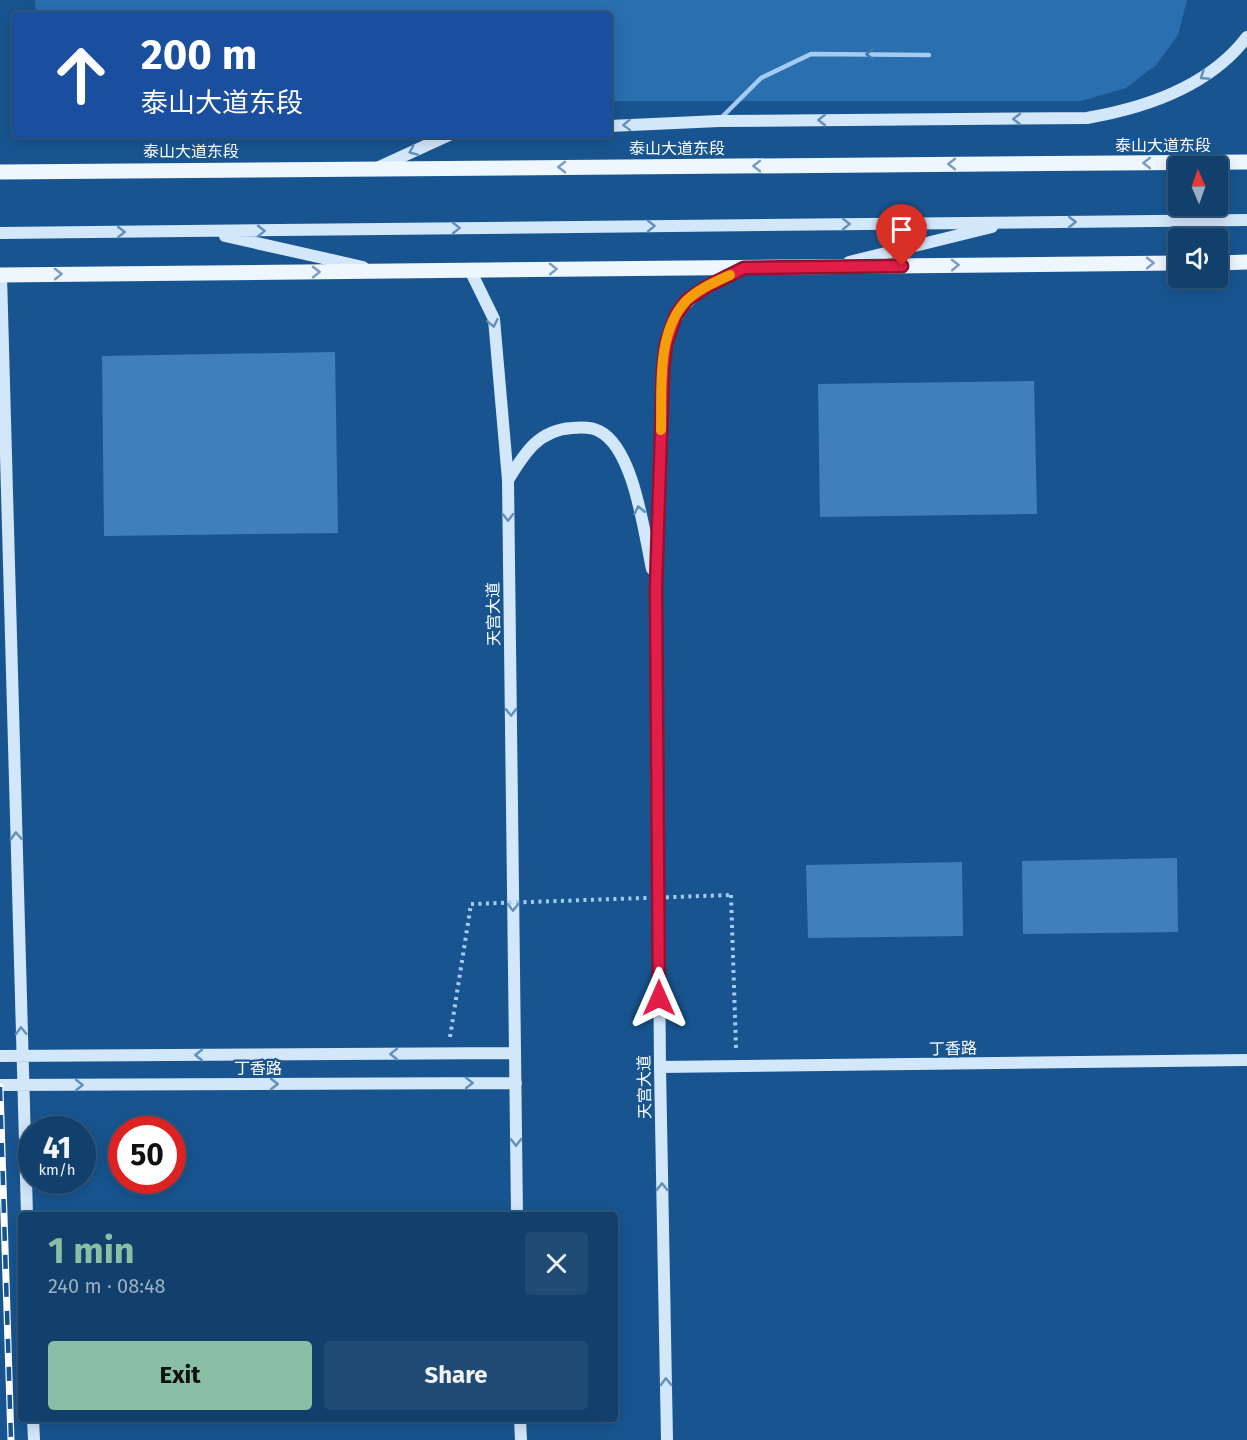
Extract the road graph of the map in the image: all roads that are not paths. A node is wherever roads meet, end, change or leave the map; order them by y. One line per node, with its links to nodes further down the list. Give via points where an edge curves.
1 (1247, 38): 3 (street, one-way to 3, via 1218,67 1188,87 1120,113 1087,118)
2 (929, 55): 3 (lane, one-way to 3, via 811,54 761,78)
3 (719, 121): 4 (street, one-way to 4)
4 (612, 126)
5 (442, 138): 7 (street, one-way to 7)
6 (1247, 162): 7 (main road, 泰山大道东段, one-way to 7)
7 (377, 168): 8 (main road, 泰山大道东段)
8 (0, 172)
9 (1247, 220): 10 (street, one-way to 9)
10 (1014, 222): 11 (street, one-way to 10); 16 (street)
11 (203, 231): 12 (street, one-way to 11); 19 (street)
12 (0, 233)
13 (1247, 262): 15 (main road)
14 (1168, 263): 16 (main road, one-way to 14)
15 (1228, 263)
16 (833, 266): 17 (main road)
17 (744, 268): 18 (main road, one-way to 17); 22 (street, 天宫大道, via 687,300 676,315 666,344)
18 (470, 270): 19 (main road); 21 (street, 天宫大道, one-way to 21, via 494,319)
19 (380, 271): 20 (main road, one-way to 19)
20 (1, 275): 25 (street, one-way to 20)
21 (508, 480): 22 (street, one-way to 21, via 630,474 612,440 598,430 581,427 547,434 533,442); 23 (street, 天宫大道, one-way to 23)
22 (656, 588): 27 (street, 天宫大道)
23 (515, 1053): 25 (street, 丁香路, one-way to 25); 28 (street, 天宫大道)
24 (0, 1056): 25 (street, 丁香路)
25 (21, 1056): 30 (street)
26 (1247, 1060): 27 (street, 丁香路)
27 (660, 1067): 37 (street, 天宫大道, one-way to 27)
28 (516, 1083): 30 (street, 丁香路, one-way to 28); 32 (street, 天宫大道, one-way to 32)
29 (0, 1085): 30 (street, 丁香路)
30 (22, 1085): 31 (street)
31 (27, 1212)
32 (518, 1212)
33 (33, 1422): 35 (street)
34 (520, 1422): 36 (street)
35 (34, 1440)
36 (520, 1440)
37 (667, 1440)

